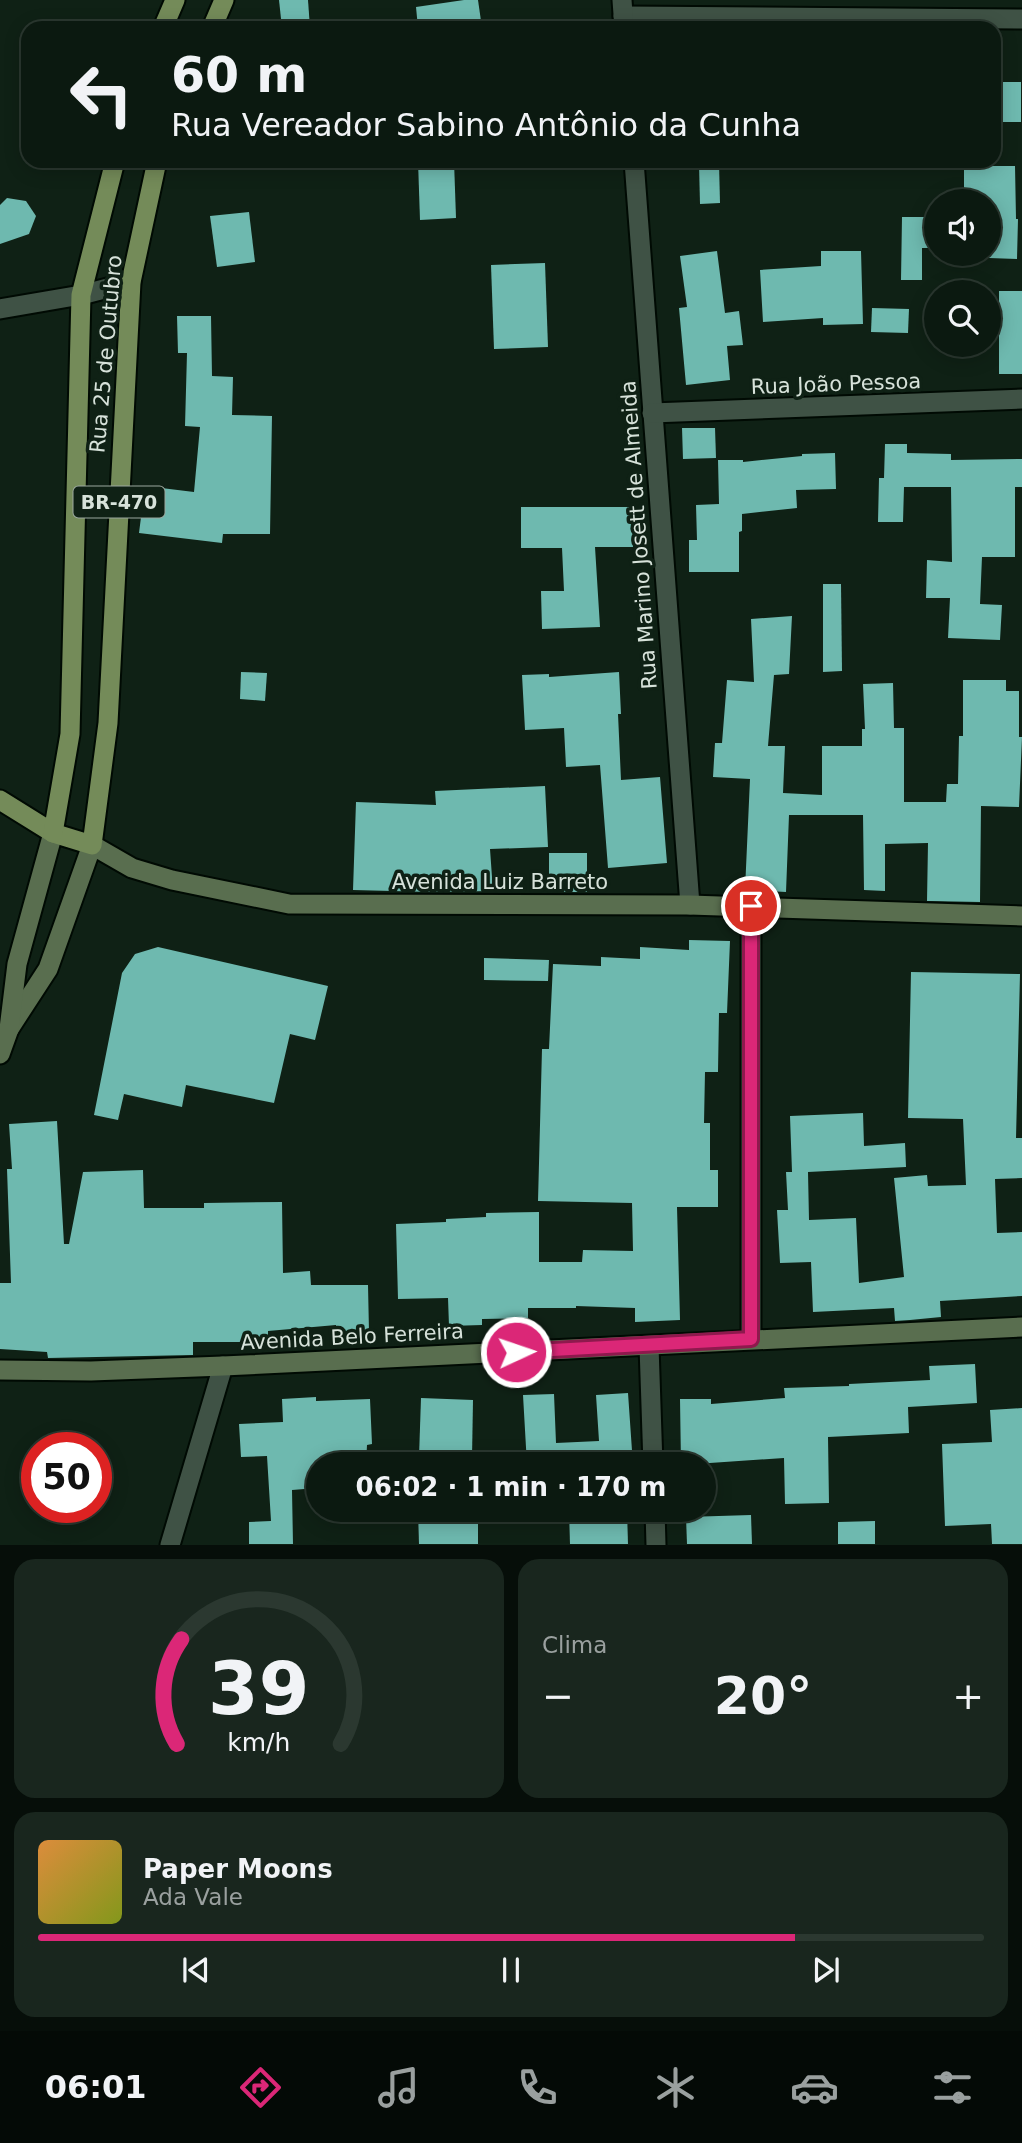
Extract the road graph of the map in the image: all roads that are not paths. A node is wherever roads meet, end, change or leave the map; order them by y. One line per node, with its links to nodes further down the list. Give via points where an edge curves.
1 (176, 0): 5 (main road)
2 (224, 0): 6 (main road)
3 (623, 15): 4 (street)
4 (1022, 19)
5 (166, 21)
6 (215, 21)
7 (113, 168): 11 (main road, Rua 25 de Outubro / BR-470)
8 (155, 168): 10 (main road, Rua 25 de Outubro / BR-470)
9 (634, 168): 14 (street, Rua Marino Josett de Almeida)
10 (131, 282): 11 (street); 17 (main road, Rua 25 de Outubro / BR-470, via 108,723)
11 (81, 295): 12 (street); 16 (main road, Rua 25 de Outubro / BR-470, via 70,734)
12 (0, 309)
13 (1022, 399): 14 (street, Rua João Pessoa)
14 (652, 413): 18 (street, Rua Marino Josett de Almeida)
15 (0, 800): 16 (main road, Avenida Luiz Barreto)
16 (54, 833): 17 (main road, Avenida Luiz Barreto); 21 (main road, via 17,964)
17 (92, 845): 18 (main road, Avenida Luiz Barreto, via 132,868 172,880 289,904); 21 (main road, via 48,969)
18 (690, 905): 19 (main road, Avenida Luiz Barreto)
19 (751, 906): 20 (main road, Avenida Luiz Barreto); 24 (street)
20 (1022, 916)
21 (9, 1029): 22 (main road)
22 (0, 1054)
23 (1022, 1327): 24 (main road, Avenida Belo Ferreira)
24 (751, 1339): 25 (main road, Avenida Belo Ferreira)
25 (649, 1346): 26 (main road, Avenida Belo Ferreira); 29 (street)
26 (223, 1366): 27 (main road, Avenida Belo Ferreira); 31 (street)
27 (9, 1371): 28 (main road, Avenida Belo Ferreira)
28 (0, 1379)
29 (653, 1452)
30 (655, 1522): 32 (street)
31 (170, 1545)
32 (656, 1545)

